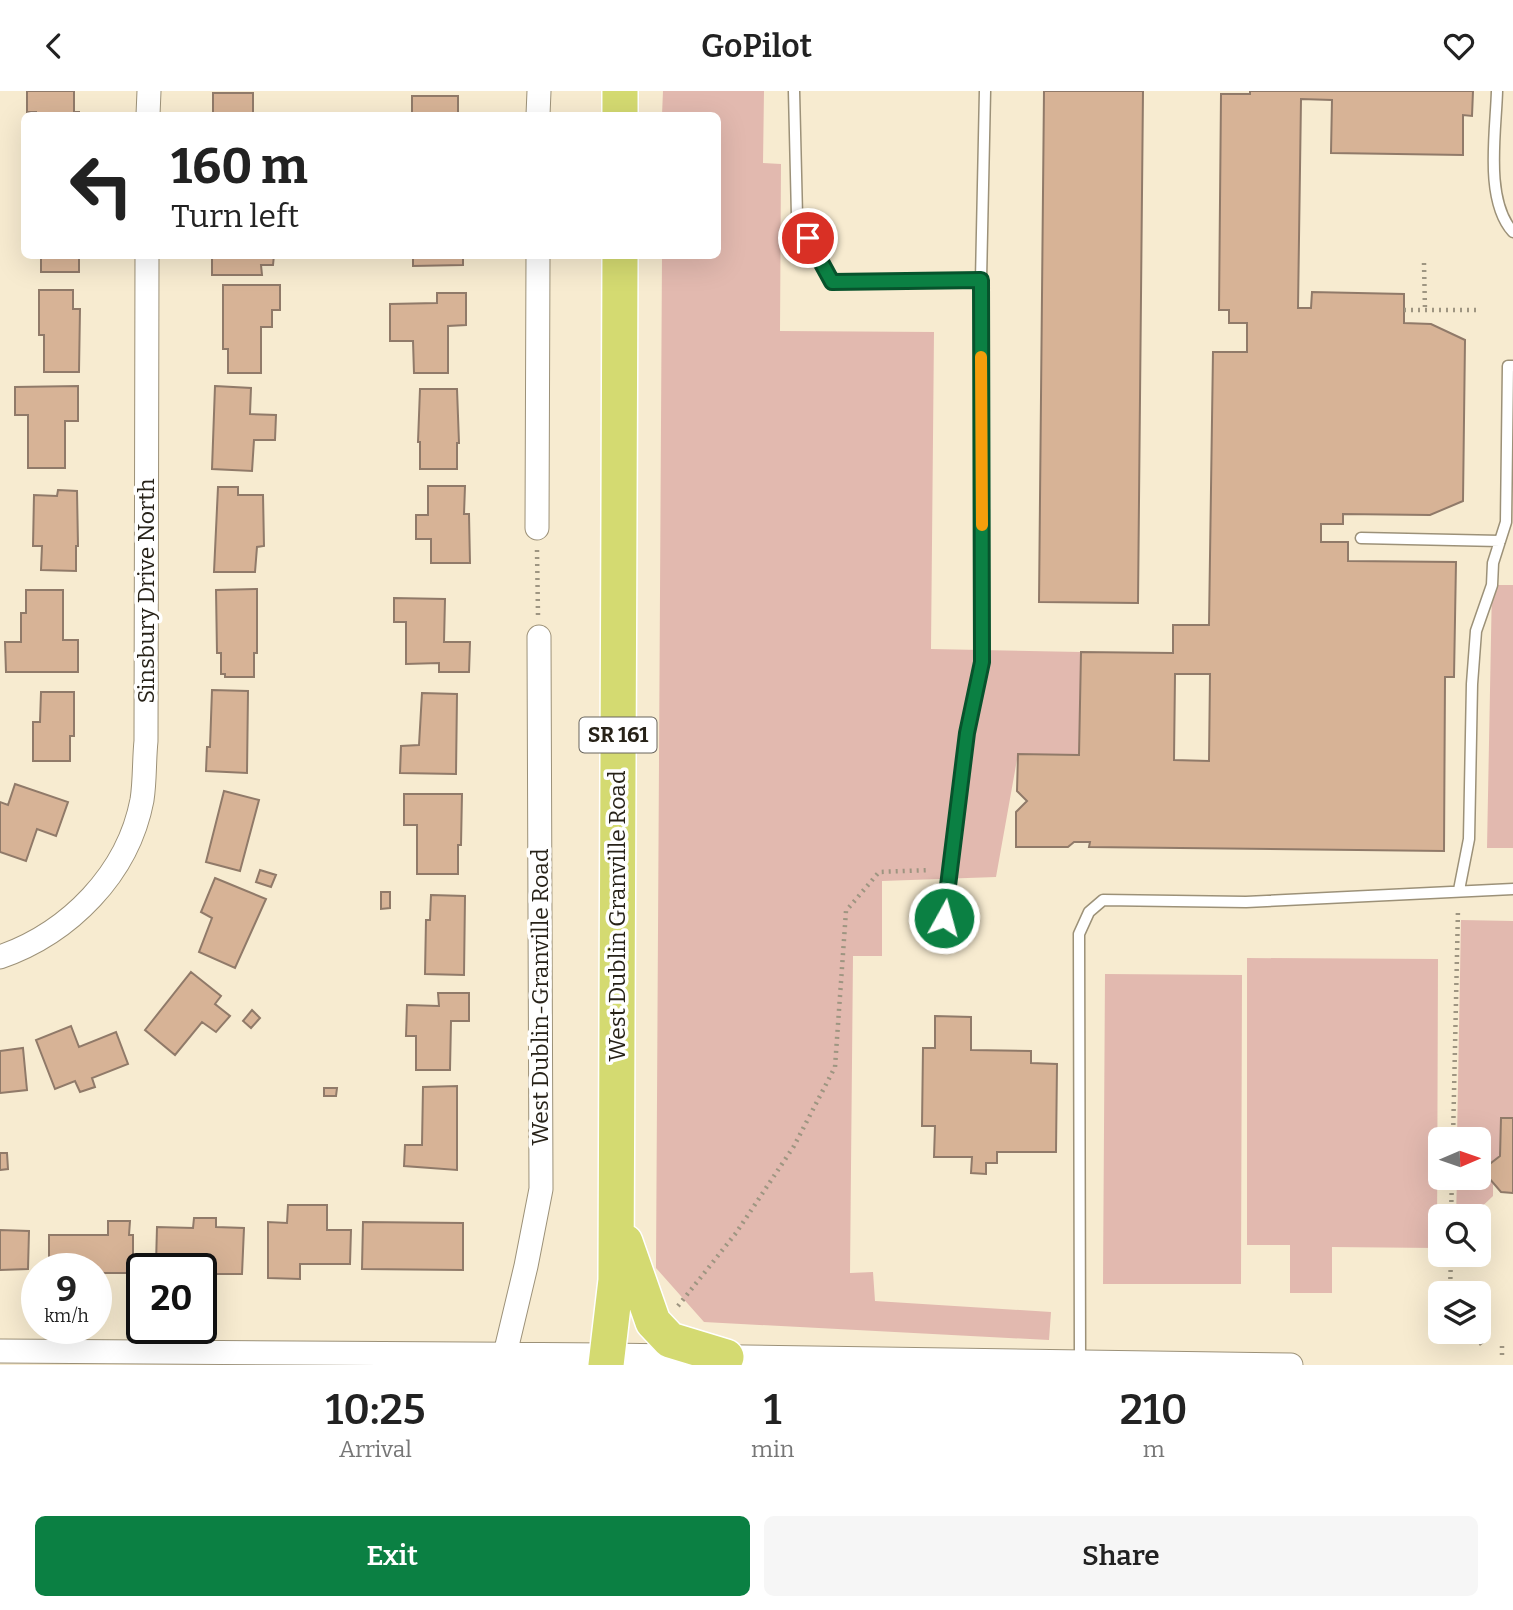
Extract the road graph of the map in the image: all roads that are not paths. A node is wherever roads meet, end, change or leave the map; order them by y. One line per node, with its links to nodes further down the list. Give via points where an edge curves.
1 (149, 91): 7 (street)
2 (539, 91): 8 (street)
3 (620, 91): 9 (main road)
4 (794, 91): 14 (lane, via 797,216 832,282)
5 (985, 91): 14 (lane)
6 (1497, 91): 10 (lane, via 1494,186)
7 (148, 112)
8 (538, 112)
9 (620, 112)
10 (1513, 232)
11 (147, 259): 23 (street, Sinsbury Drive North, via 146,727 141,800 114,869 81,908 34,943)
12 (538, 259): 16 (street)
13 (620, 259): 24 (main road, West Dublin Granville Road / SR 161)
14 (981, 280): 22 (lane, via 982,662 967,733)
15 (1513, 366): 18 (lane, via 1508,366 1506,522)
16 (537, 528)
17 (1361, 538): 18 (lane)
18 (1500, 541): 20 (lane, via 1492,585 1476,631 1469,839)
19 (539, 637): 26 (street, West Dublin-Granville Road, via 541,1189)
20 (1459, 890): 21 (lane); 30 (lane, via 1246,902 1103,900 1089,912 1079,934)
21 (1513, 890)
22 (944, 918)
23 (0, 957)
24 (616, 1215): 27 (main road, via 653,1322 670,1339); 28 (main road, West Dublin Granville Road / SR 161, via 616,1280)
25 (0, 1351): 26 (street)
26 (505, 1354): 28 (street)
27 (726, 1357): 28 (street); 29 (street)
28 (606, 1360)
29 (921, 1362): 30 (street)
30 (1080, 1362): 31 (street)
31 (1291, 1365)

